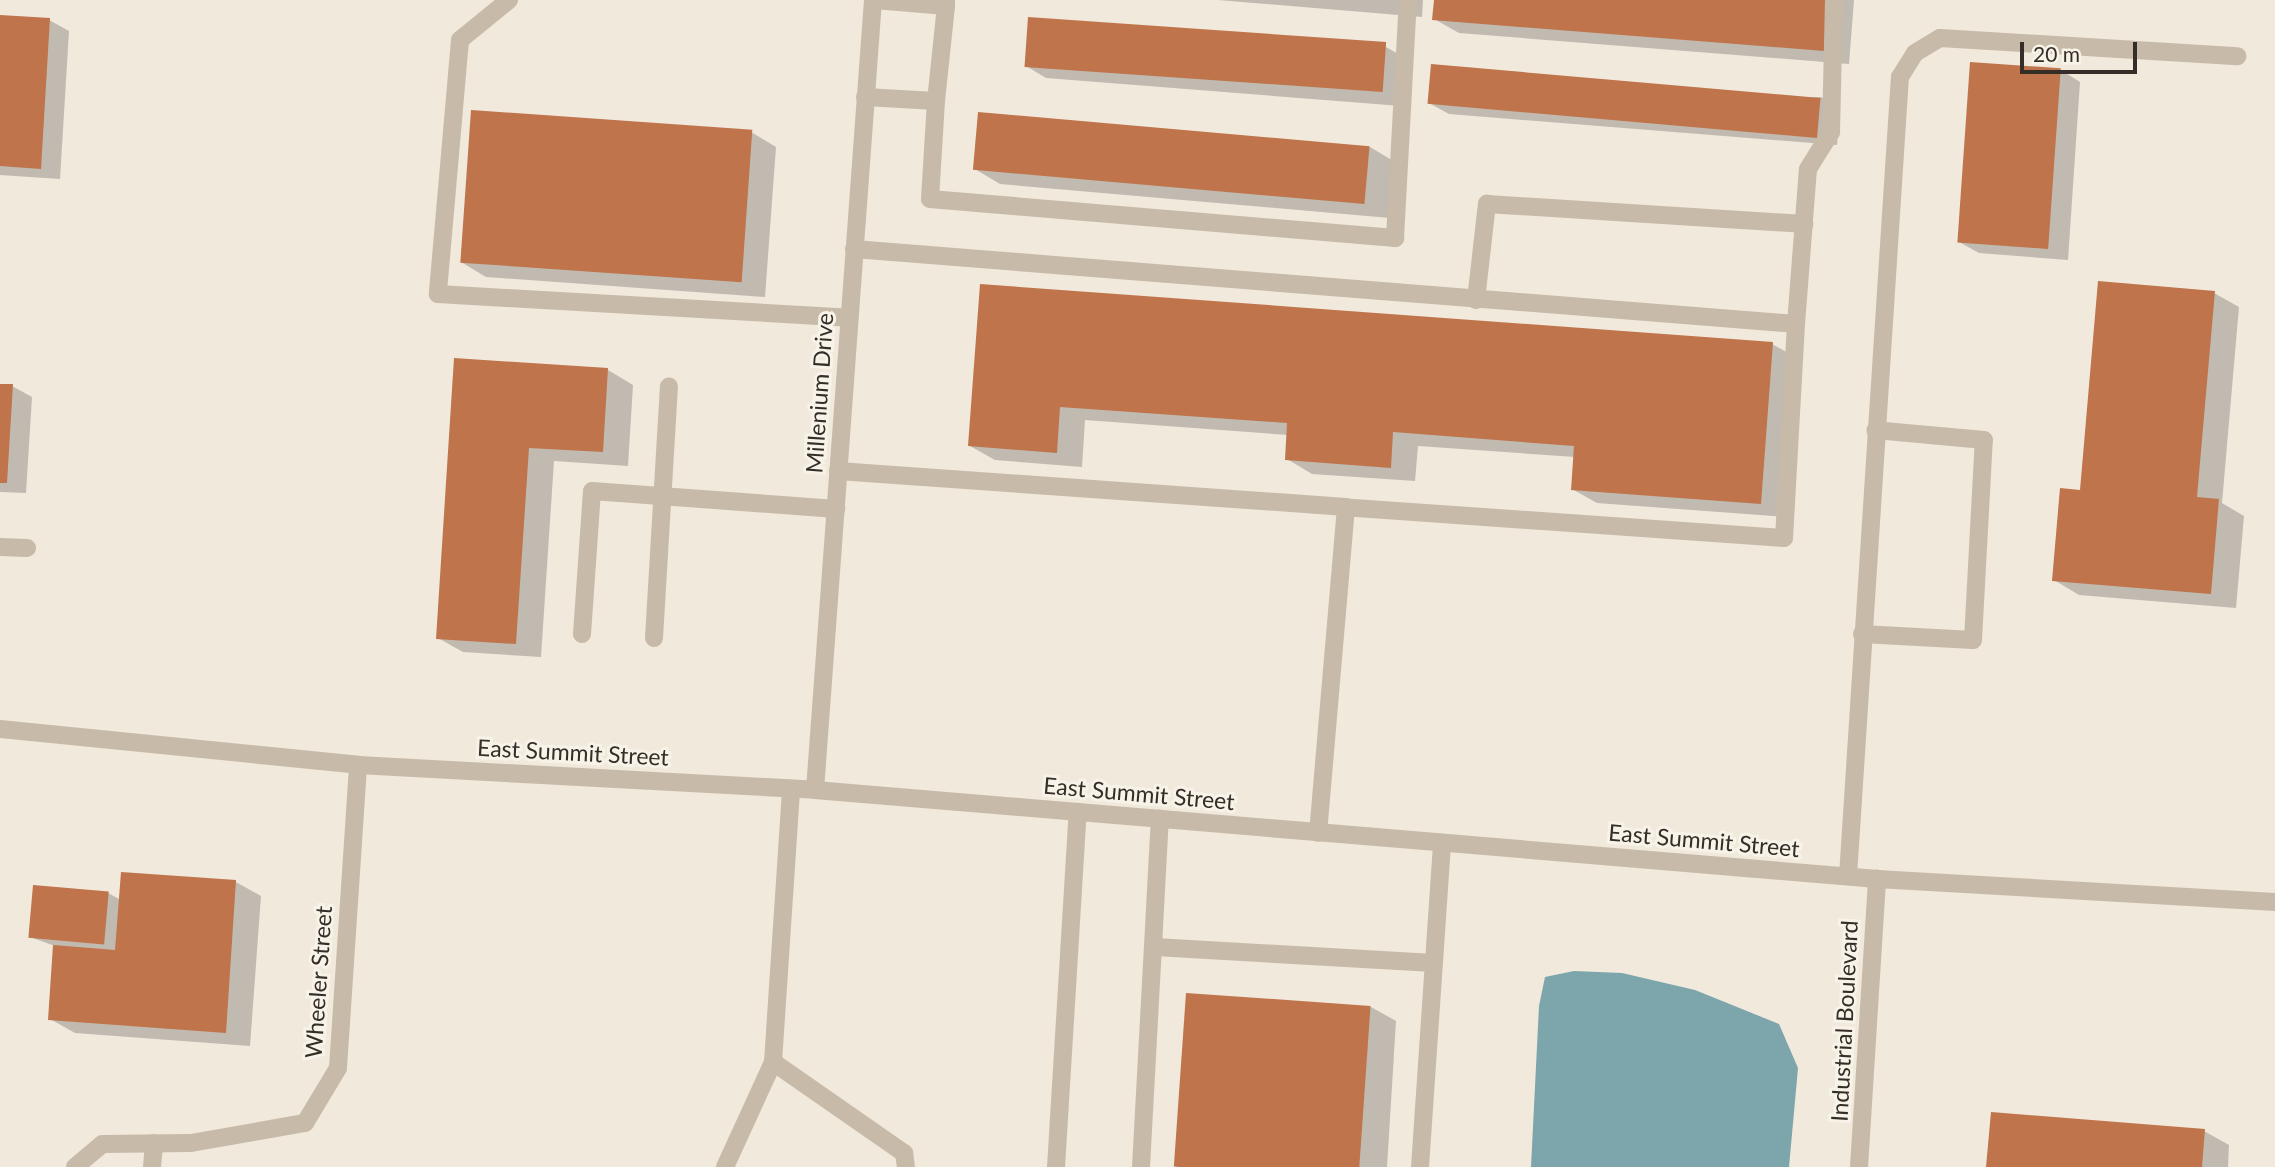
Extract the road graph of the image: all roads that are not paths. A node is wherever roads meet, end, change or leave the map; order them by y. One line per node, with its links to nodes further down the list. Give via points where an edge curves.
1 (509, 0): 12 (street, via 460,40 438,294)
2 (874, 0): 5 (street); 7 (street, Millenium Drive)
3 (1408, 0): 8 (street, via 1395,238 930,199)
4 (1834, 0): 9 (street, via 1831,132 1808,169)
5 (946, 3): 8 (street)
6 (2237, 56): 15 (street, via 1940,38 1914,53 1900,77 1895,101)
7 (865, 97): 8 (street); 10 (street, Millenium Drive)
8 (936, 101)
9 (1804, 225): 11 (street, via 1487,204); 13 (street)
10 (854, 249): 11 (street); 12 (street, Millenium Drive)
11 (1476, 300): 13 (street)
12 (849, 318): 16 (street, Millenium Drive)
13 (1796, 324): 18 (street, via 1784,538)
14 (669, 386): 17 (street)
15 (1875, 430): 23 (street); 23 (street, via 1984,440 1974,627 1973,640)
16 (838, 471): 18 (street); 19 (street, Millenium Drive)
17 (660, 498): 19 (street); 22 (street, via 592,492); 24 (street)
18 (1346, 507): 31 (street)
19 (836, 509): 28 (street, Millenium Drive)
20 (0, 547): 21 (street)
21 (27, 548)
22 (582, 634)
23 (1862, 634): 33 (street)
24 (654, 638)
25 (0, 729): 26 (street, East Summit Street)
26 (358, 765): 27 (street, East Summit Street); 39 (street, Wheeler Street, via 338,1068 304,1123 191,1143)
27 (791, 789): 28 (street, East Summit Street); 38 (street)
28 (815, 790): 29 (street, East Summit Street)
29 (1078, 813): 30 (street, East Summit Street); 44 (street)
30 (1160, 819): 31 (street, East Summit Street); 36 (street)
31 (1318, 832): 32 (street, East Summit Street)
32 (1442, 842): 33 (street, East Summit Street); 37 (street)
33 (1848, 876): 34 (street, East Summit Street)
34 (1877, 879): 35 (street, East Summit Street); 47 (street, Industrial Boulevard)
35 (2275, 902)
36 (1155, 947): 37 (street); 45 (street)
37 (1434, 963): 46 (street)
38 (773, 1062): 42 (street); 43 (street, via 904,1153)
39 (154, 1143): 40 (street, Wheeler Street, via 102,1144); 41 (street)
40 (75, 1167)
41 (152, 1167)
42 (725, 1167)
43 (906, 1167)
44 (1056, 1167)
45 (1141, 1167)
46 (1420, 1167)
47 (1859, 1167)

